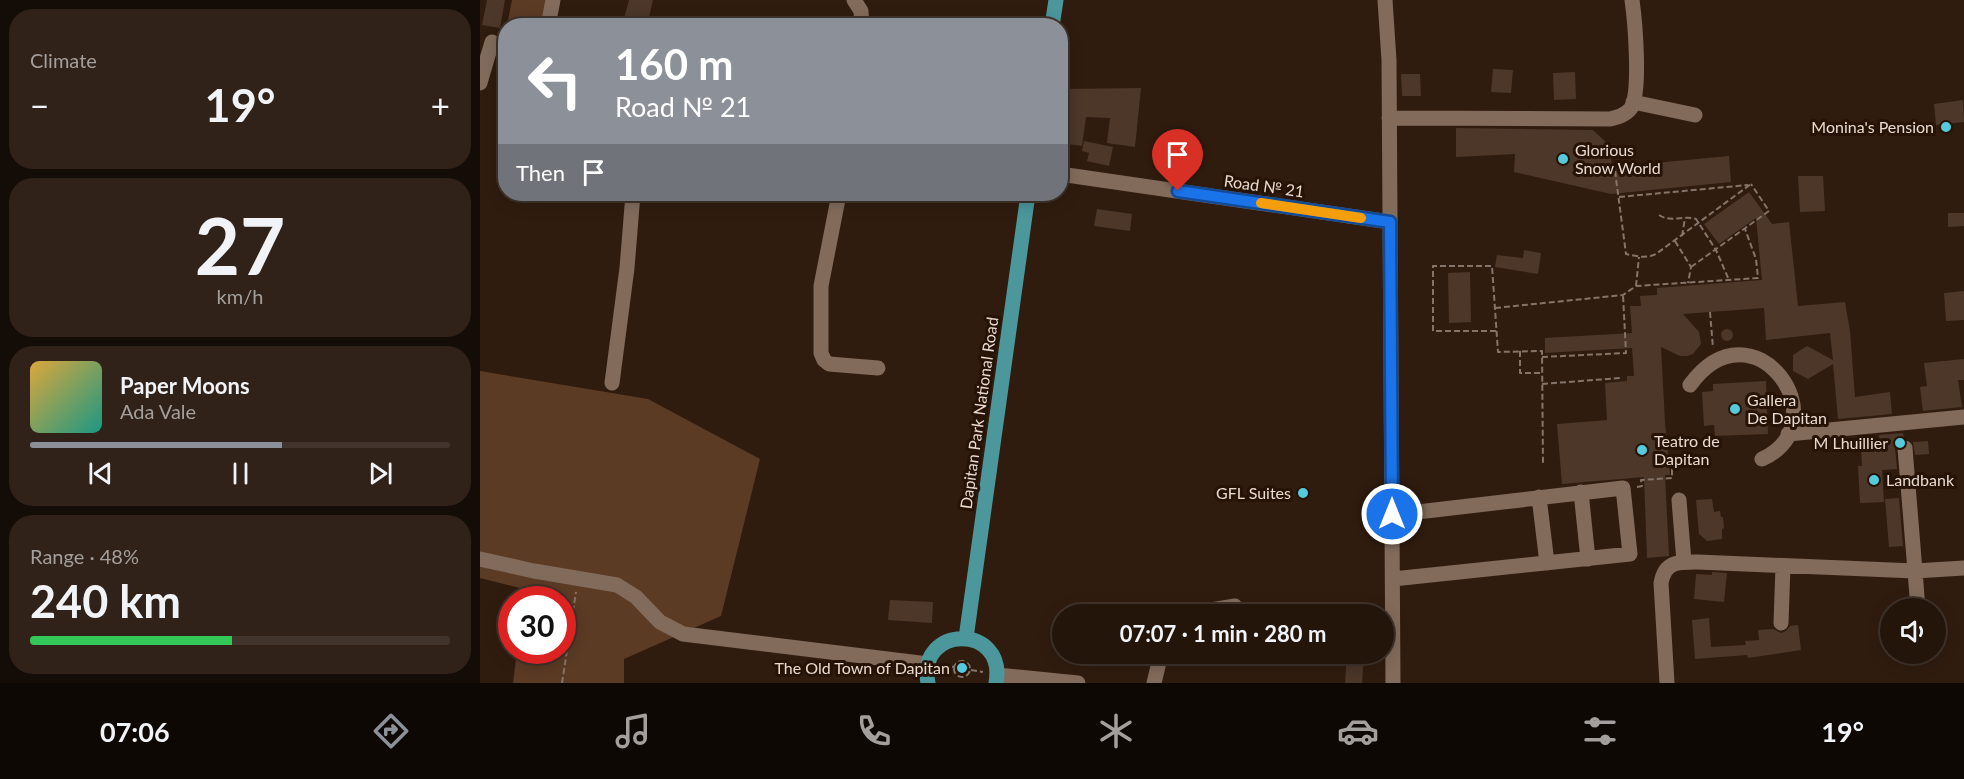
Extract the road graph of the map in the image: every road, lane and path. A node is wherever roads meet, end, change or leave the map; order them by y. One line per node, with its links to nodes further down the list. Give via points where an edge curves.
1 (553, 0): 6 (street)
2 (854, 0): 7 (street)
3 (1056, 0): 8 (main road)
4 (1385, 0): 13 (street)
5 (1632, 0): 11 (street, via 1637,71)
6 (550, 18)
7 (861, 18)
8 (1053, 18)
9 (492, 42): 10 (street)
10 (482, 77)
11 (1634, 102): 12 (street); 13 (street, via 1625,114 1610,119)
12 (1695, 115)
13 (1389, 118): 23 (street)
14 (1616, 171): 17 (path)
15 (1068, 175): 23 (street, Road № 21)
16 (1751, 184): 17 (path); 24 (path); 25 (path, via 1769,211)
17 (1619, 197): 29 (path, via 1626,254)
18 (632, 201): 44 (street)
19 (838, 201): 41 (street, via 821,286 820,353 829,364)
20 (1027, 201): 69 (main road, Dapitan Park National Road)
21 (1659, 215): 22 (path, via 1668,220)
22 (1685, 218): 24 (path, via 1695,218); 26 (path)
23 (1390, 222): 57 (street)
24 (1698, 223): 26 (path); 28 (path)
25 (1745, 229): 28 (path); 31 (path, via 1758,278)
26 (1682, 236): 27 (path)
27 (1675, 241): 29 (path, via 1651,256); 30 (path)
28 (1716, 250): 30 (path); 31 (path)
29 (1639, 257): 33 (path)
30 (1691, 267): 32 (path)
31 (1729, 280): 32 (path)
32 (1689, 283): 33 (path)
33 (1636, 286): 34 (path)
34 (1623, 295): 35 (path); 39 (path, via 1626,352)
35 (1495, 308): 37 (path); 37 (path, via 1492,266 1433,266 1433,331)
36 (1710, 312): 40 (path)
37 (1496, 331): 38 (path, via 1498,352)
38 (1520, 351): 39 (path, via 1542,351); 42 (path, via 1520,373)
39 (1542, 357): 42 (path)
40 (1714, 361): 46 (street); 48 (street, via 1744,356 1758,359 1777,371 1790,390 1793,404)
41 (878, 368)
42 (1542, 373): 45 (path)
43 (1620, 378): 45 (path)
44 (612, 384)
45 (1542, 384): 51 (path)
46 (1690, 385)
47 (1964, 417): 48 (street)
48 (1788, 434): 50 (street, via 1780,446)
49 (1905, 448): 64 (street)
50 (1762, 459)
51 (1543, 463)
52 (1705, 463): 53 (path, via 1672,466 1672,478 1641,480 1642,486)
53 (1623, 488): 54 (street); 59 (street, via 1630,555)
54 (1581, 492): 55 (street); 59 (street)
55 (1539, 497): 57 (street); 61 (street)
56 (1679, 500): 60 (street)
57 (1392, 514): 66 (street)
58 (480, 559): 65 (street)
59 (1588, 559): 61 (street)
60 (1684, 562): 62 (street); 79 (street, via 1671,564 1663,571 1661,583)
61 (1547, 563): 66 (street)
62 (1783, 566): 64 (street); 68 (street)
63 (1964, 568): 64 (street)
64 (1914, 571): 67 (street)
65 (579, 578): 70 (street, via 617,585 636,597 660,622 683,634); 74 (path)
66 (1393, 579): 78 (street)
67 (1917, 598)
68 (1781, 623)
69 (966, 638): 70 (main road, via 942,644); 73 (main road, via 986,647 995,660)
70 (928, 664): 75 (main road)
71 (1159, 664): 77 (street)
72 (970, 666): 72 (path, via 965,676 955,671 961,661)
73 (997, 679): 76 (street)
74 (562, 683)
75 (928, 683)
76 (1078, 683)
77 (1154, 683)
78 (1393, 683)
79 (1667, 683)

